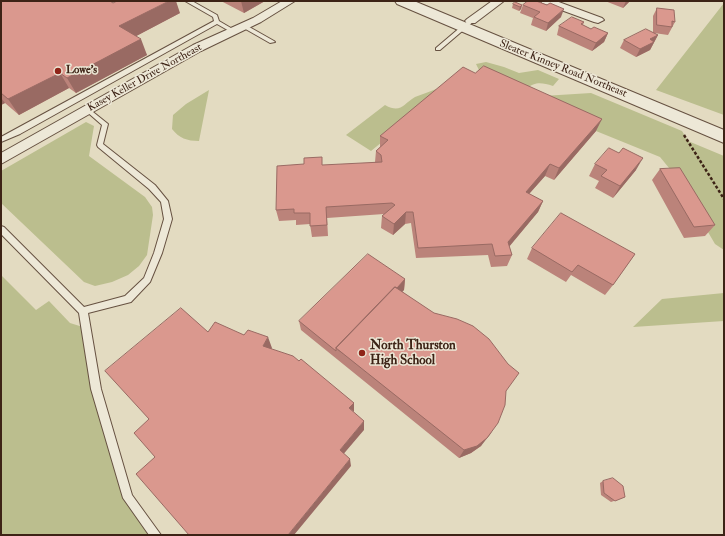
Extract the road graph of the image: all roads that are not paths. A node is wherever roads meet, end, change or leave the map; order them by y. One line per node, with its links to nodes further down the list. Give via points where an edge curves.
1 (188, 1): 8 (lane, via 215,16)
2 (290, 1): 10 (street, Kasey Keller Drive Northeast)
3 (402, 1): 9 (street, Sleater Kinney Road Northeast)
4 (425, 1): 9 (street, Sleater Kinney Road Northeast)
5 (499, 1): 9 (street)
6 (546, 1): 7 (street)
7 (598, 20)
8 (217, 22): 10 (lane); 16 (lane)
9 (467, 24): 12 (lane); 14 (street, Sleater Kinney Road Northeast); 15 (street, Sleater Kinney Road Northeast)
10 (239, 29): 11 (lane); 13 (street, Kasey Keller Drive Northeast, via 197,48)
11 (272, 42)
12 (438, 49)
13 (88, 110): 17 (street, Kasey Keller Drive Northeast); 19 (lane, via 105,124 100,146 152,187 164,201 168,219 158,254 146,280 128,299)
14 (724, 126)
15 (724, 137)
16 (1, 140)
17 (1, 159)
18 (1, 229): 19 (lane)
19 (83, 311): 20 (lane, via 96,389 128,498)
20 (156, 535)

